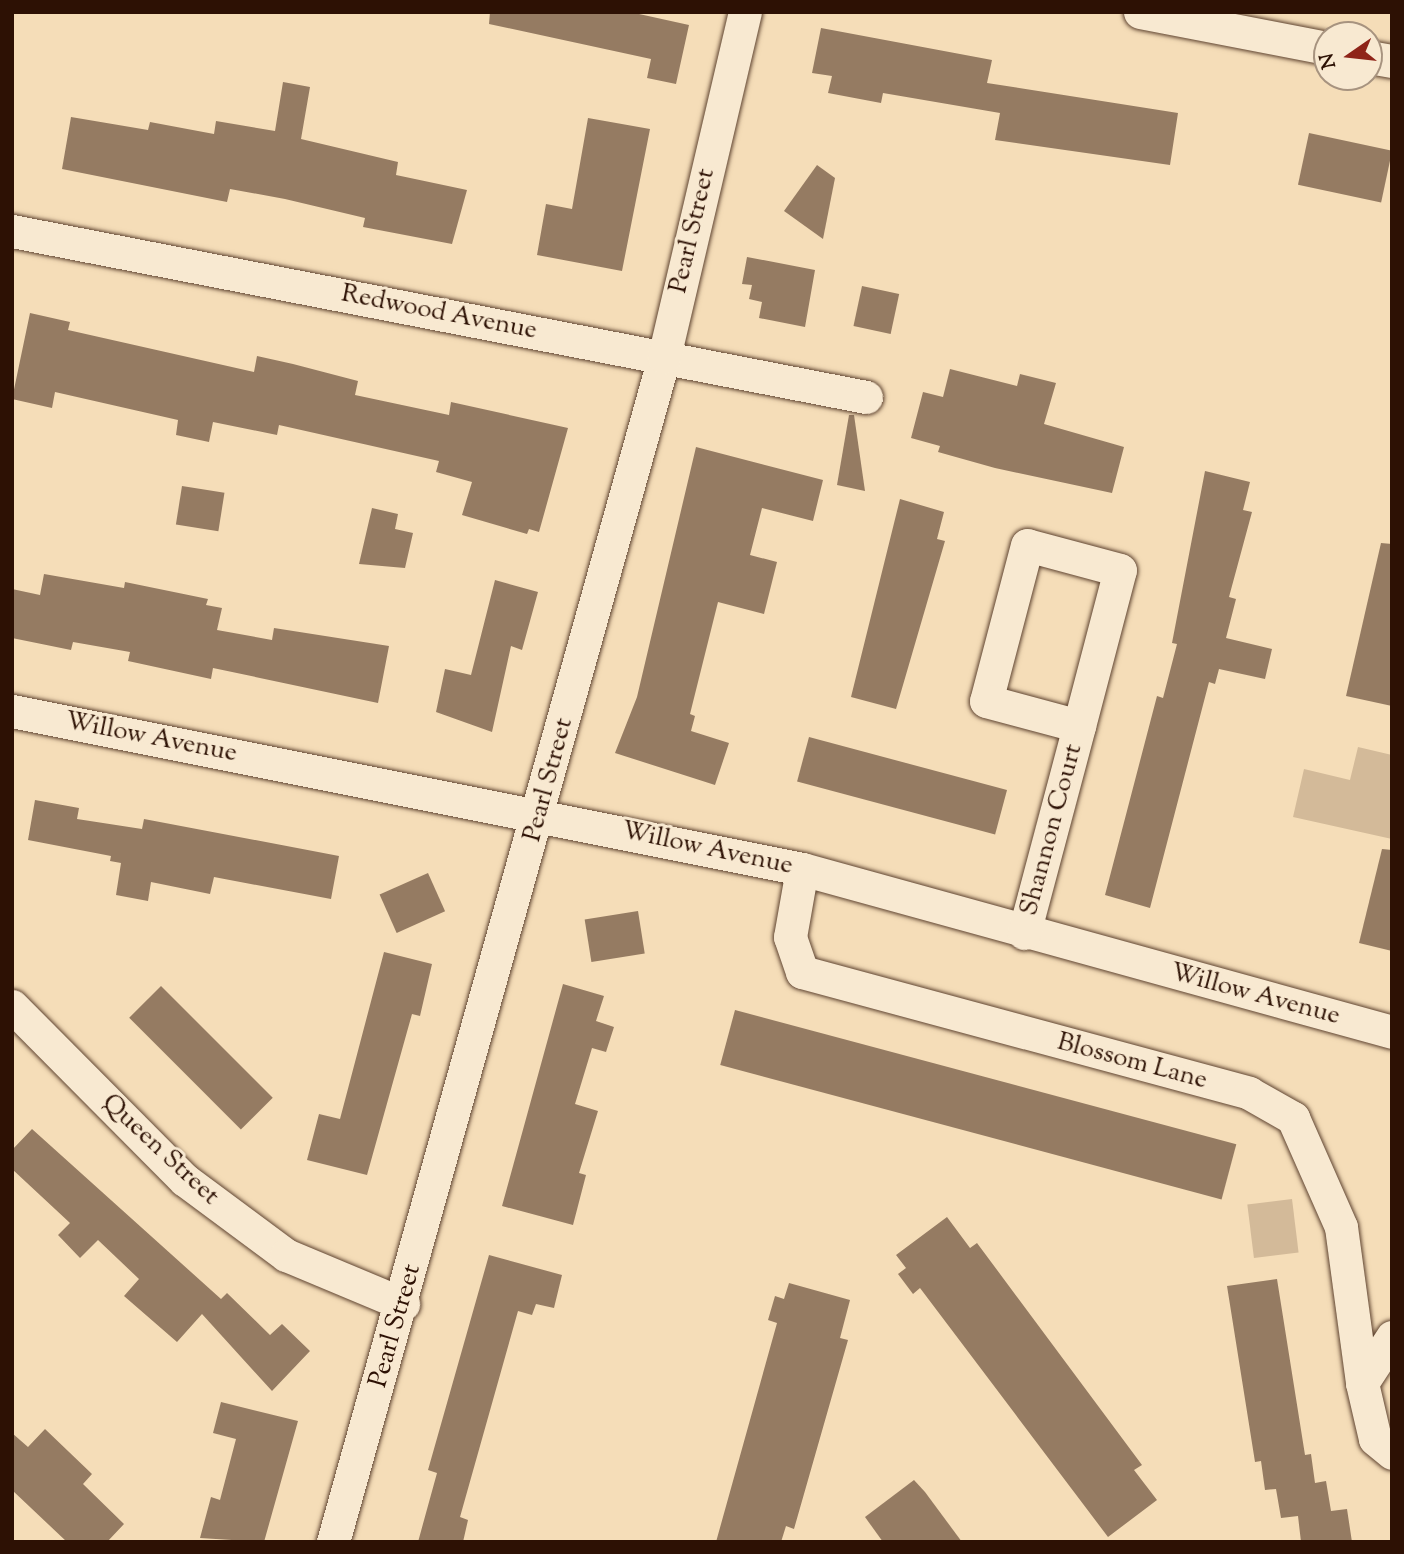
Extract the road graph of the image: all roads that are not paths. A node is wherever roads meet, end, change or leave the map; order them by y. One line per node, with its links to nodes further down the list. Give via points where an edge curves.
1 (745, 12): 5 (street, Pearl Street)
2 (1140, 12): 3 (street)
3 (1313, 45)
4 (12, 231): 5 (street, Redwood Avenue)
5 (664, 357): 6 (street, Redwood Avenue); 9 (street, Pearl Street)
6 (866, 397)
7 (12, 711): 9 (street, Willow Avenue)
8 (1079, 726): 8 (street, Shannon Court, via 1120,570 1027,545 986,701); 11 (street, Shannon Court)
9 (540, 813): 10 (street, Willow Avenue); 14 (street, Pearl Street)
10 (802, 869): 11 (street, Willow Avenue); 16 (street, Blossom Lane, via 790,937 802,972 1249,1093 1293,1118 1341,1227)
11 (1024, 933): 13 (street, Willow Avenue)
12 (12, 1006): 14 (street, Queen Street, via 185,1180 286,1255)
13 (1392, 1032)
14 (403, 1304): 18 (street, Pearl Street)
15 (1392, 1337): 16 (street)
16 (1362, 1383): 17 (street, Blossom Lane, via 1375,1439)
17 (1392, 1453)
18 (333, 1542)

